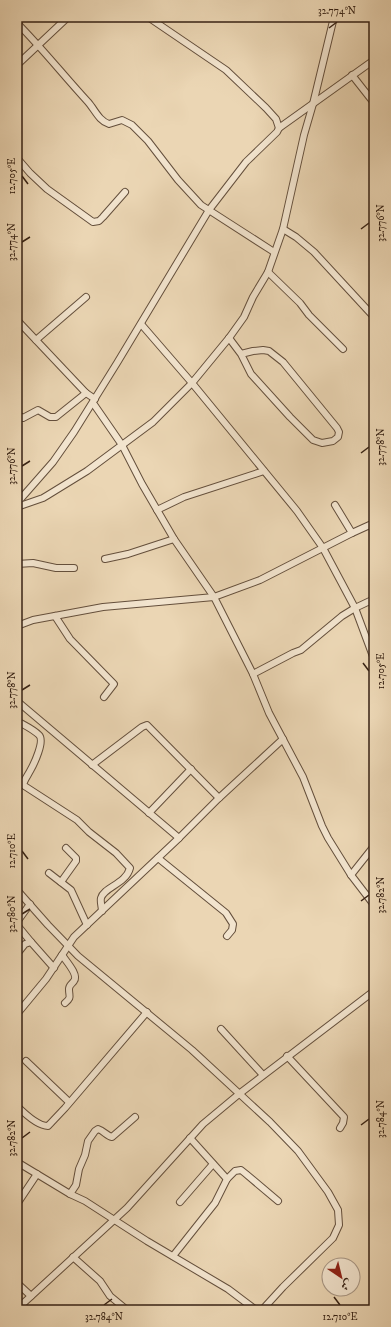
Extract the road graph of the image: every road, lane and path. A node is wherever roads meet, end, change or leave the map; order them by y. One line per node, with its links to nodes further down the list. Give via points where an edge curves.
1 (68, 17): 5 (street)
2 (148, 17): 11 (street, via 226,70 266,108 276,119)
3 (334, 17): 10 (street)
4 (17, 23): 5 (street)
5 (38, 44): 7 (street); 14 (street, via 102,121 109,124 122,120 132,125 148,140 192,196)
6 (374, 60): 8 (street)
7 (17, 64)
8 (352, 75): 9 (street); 10 (street)
9 (374, 103)
10 (313, 104): 11 (street); 15 (street)
11 (279, 128): 14 (street, via 236,174)
12 (17, 158): 13 (street, via 47,189 93,222 99,221)
13 (125, 192)
14 (208, 210): 16 (street); 21 (street)
15 (283, 229): 16 (street); 19 (street, via 314,252)
16 (274, 252): 17 (street)
17 (268, 272): 22 (street, via 244,317); 24 (street)
18 (86, 297): 23 (street)
19 (374, 317)
20 (17, 320): 23 (street)
21 (141, 324): 26 (street); 28 (street)
22 (229, 338): 25 (street); 26 (street)
23 (36, 340): 27 (street)
24 (343, 349)
25 (241, 354): 25 (street, via 251,374 313,440 322,443 338,437 337,428 283,362 269,351)
26 (192, 383): 30 (street, via 152,422); 31 (street)
27 (86, 393): 28 (street); 29 (street, via 56,417 50,417 38,410 23,418)
28 (94, 401): 30 (street); 32 (street, via 53,462)
29 (17, 413)
30 (122, 445): 34 (street, via 87,471 43,498); 35 (street)
31 (264, 471): 35 (street, via 219,484); 39 (street)
32 (17, 503)
33 (335, 505): 37 (street)
34 (17, 507)
35 (157, 510): 38 (street)
36 (374, 523): 37 (street)
37 (352, 533): 39 (street)
38 (174, 539): 40 (street); 43 (street)
39 (323, 548): 43 (street, via 260,580); 45 (street)
40 (105, 559)
41 (17, 564): 42 (street, via 34,563 56,568)
42 (74, 568)
43 (214, 597): 46 (street, via 103,607); 49 (street)
44 (374, 598): 45 (street)
45 (355, 608): 48 (street); 49 (street, via 307,646)
46 (54, 616): 47 (street); 50 (street, via 70,639 114,684)
47 (17, 626)
48 (374, 659)
49 (253, 674): 53 (street, via 268,713)
50 (104, 697)
51 (17, 701): 54 (street)
52 (17, 721): 68 (street, via 41,738 37,755 23,785 76,820 130,868 121,881 104,893)
53 (283, 739): 56 (street); 63 (street, via 322,826)
54 (92, 765): 55 (street, via 147,725); 57 (street)
55 (191, 769): 56 (street); 57 (street)
56 (219, 798): 58 (street)
57 (149, 813): 58 (street)
58 (179, 838): 61 (street)
59 (374, 846): 63 (street)
60 (66, 848): 64 (street, via 76,860)
61 (158, 858): 68 (street); 71 (street, via 226,913 234,924)
62 (49, 873): 64 (street)
63 (351, 875): 67 (street)
64 (61, 882): 70 (street, via 71,890)
65 (17, 890): 66 (street)
66 (30, 904): 69 (street); 73 (street)
67 (374, 905)
68 (102, 911): 70 (street)
69 (17, 924): 72 (street)
70 (87, 925): 73 (street)
71 (227, 936)
72 (31, 942): 74 (street, via 25,944); 76 (street)
73 (68, 945): 75 (street); 79 (street)
74 (17, 954)
75 (62, 955): 76 (street); 78 (street, via 76,977 70,985 71,995)
76 (54, 968): 80 (street)
77 (374, 991): 82 (street)
78 (64, 1003)
79 (147, 1012): 85 (street); 86 (street)
80 (17, 1014)
81 (221, 1029): 84 (street)
82 (287, 1056): 84 (street); 89 (street, via 344,1117)
83 (26, 1060): 86 (street)
84 (263, 1075): 85 (street)
85 (239, 1094): 90 (street); 107 (street, via 298,1152 332,1197 339,1217 337,1232 333,1238)
86 (69, 1102): 87 (street, via 45,1126)
87 (17, 1106)
88 (135, 1117): 95 (street, via 112,1137 102,1130 95,1131 88,1141 76,1185)
89 (340, 1128)
90 (190, 1138): 92 (street); 99 (street)
91 (17, 1162): 93 (street)
92 (213, 1164): 94 (street); 97 (street)
93 (37, 1174): 95 (street); 98 (street)
94 (227, 1179): 96 (street, via 235,1171 241,1170); 100 (street, via 215,1202)
95 (70, 1194): 99 (street)
96 (278, 1201)
97 (180, 1202)
98 (17, 1204)
99 (115, 1219): 100 (street); 101 (street)
100 (173, 1256): 106 (street, via 228,1289)
101 (73, 1257): 103 (street); 105 (street)
102 (17, 1283): 103 (street)
103 (31, 1296): 104 (street)
104 (18, 1309)
105 (127, 1310)
106 (256, 1310)
107 (262, 1310)

